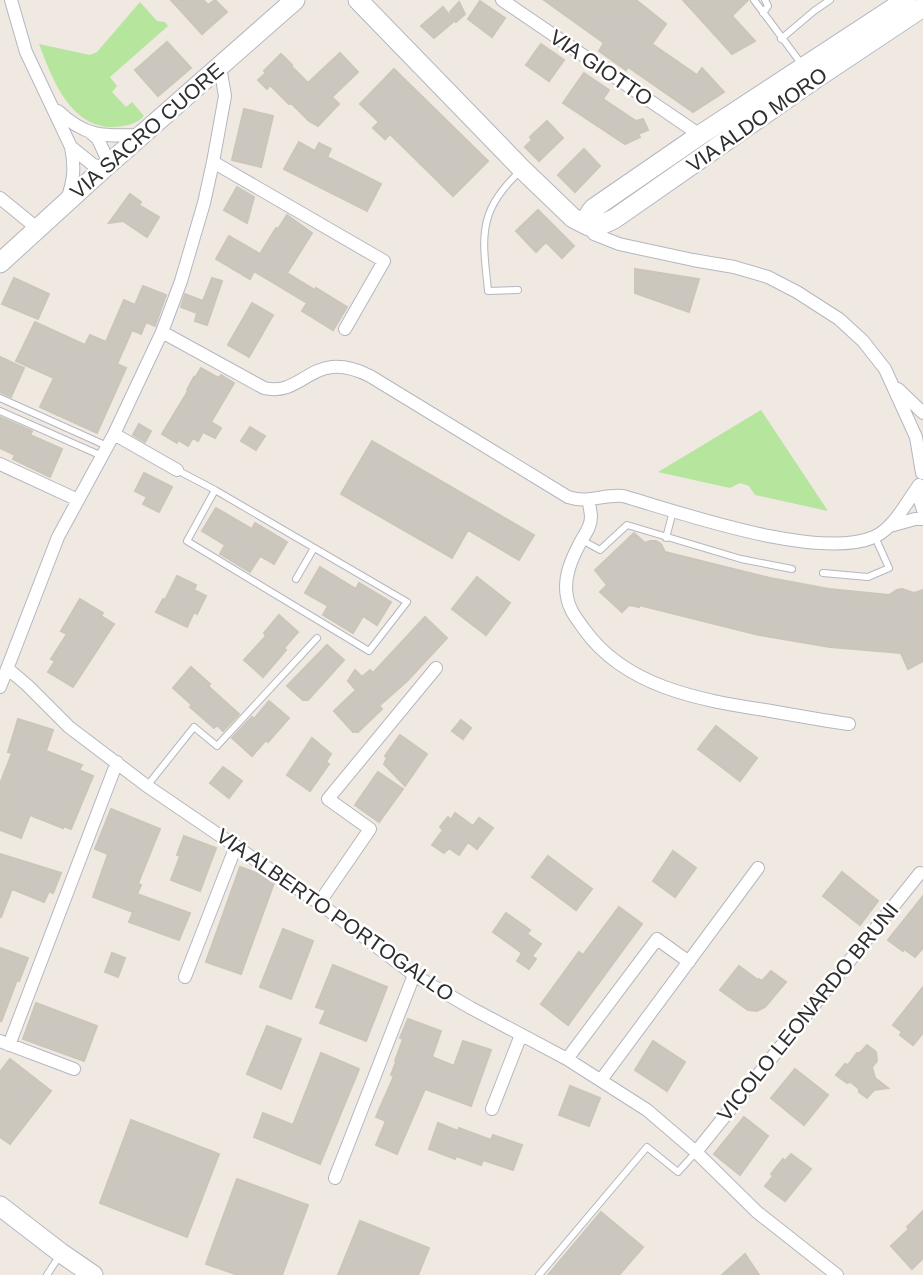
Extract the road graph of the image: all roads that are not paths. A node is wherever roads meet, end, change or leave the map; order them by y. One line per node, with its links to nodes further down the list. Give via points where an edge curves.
1 (11, 0): 14 (street, via 26,52)
2 (295, 0): 12 (street, VIA SACRO CUORE)
3 (358, 0): 21 (street)
4 (502, 0): 17 (street, VIA GIOTTO)
5 (754, 0): 10 (lane)
6 (765, 0): 10 (lane, via 768,6)
7 (830, 0): 11 (lane)
8 (906, 0): 13 (street, VIA ALDO MORO)
9 (923, 7): 13 (street, VIA ALDO MORO)
10 (763, 13): 11 (lane)
11 (781, 39): 13 (lane)
12 (220, 67): 16 (street, VIA SACRO CUORE); 19 (street, via 225,96)
13 (808, 75): 17 (street, VIA ALDO MORO); 24 (street, VIA ALDO MORO, via 614,219)
14 (52, 106): 15 (street); 18 (street)
15 (91, 133): 16 (street); 20 (street, via 98,139)
16 (142, 135): 20 (street, VIA SACRO CUORE)
17 (700, 135): 24 (street, VIA ALDO MORO, via 594,208 587,220)
18 (71, 147): 20 (street, via 82,157); 23 (street, via 74,176)
19 (213, 162): 29 (street, via 384,261); 30 (street, via 194,240)
20 (106, 166): 23 (street, VIA SACRO CUORE)
21 (522, 169): 24 (street, via 573,218); 28 (lane, via 500,193 484,236 488,291)
22 (0, 198): 25 (street)
23 (67, 201): 25 (street, VIA SACRO CUORE)
24 (598, 224): 26 (street); 26 (street, via 594,234)
25 (38, 229): 27 (street, VIA SACRO CUORE)
26 (619, 244): 31 (street, via 734,267 788,287 839,318 886,369)
27 (0, 263)
28 (517, 290)
29 (345, 329)
30 (162, 332): 35 (street); 41 (street, via 274,390 286,389 322,369 358,370 568,497)
31 (893, 384): 34 (street); 38 (street, via 916,437)
32 (0, 398): 35 (lane)
33 (0, 411): 35 (lane)
34 (923, 413)
35 (108, 445): 37 (street); 40 (street)
36 (0, 464): 40 (street)
37 (177, 470): 39 (lane)
38 (921, 477): 42 (street); 45 (street)
39 (215, 490): 49 (lane); 49 (lane, via 187,541 369,651 407,602)
40 (78, 500): 54 (street)
41 (589, 501): 43 (street, via 623,496); 48 (street, via 591,517)
42 (923, 510)
43 (673, 511): 46 (street, via 747,532 812,542 854,544); 47 (lane)
44 (923, 519): 45 (street)
45 (890, 526): 46 (street)
46 (875, 537): 51 (lane, via 889,568 867,577)
47 (666, 538): 48 (lane, via 628,526 600,550); 50 (lane)
48 (582, 540): 57 (street, via 566,578 571,611 590,637 625,668 685,695)
49 (314, 548): 52 (lane)
50 (792, 569)
51 (823, 573)
52 (296, 579)
53 (317, 638): 59 (lane, via 217,746 194,727)
54 (4, 667): 56 (street); 58 (street, VIA ALBERTO PORTOGALLO, via 69,727)
55 (436, 668): 63 (street, via 328,799 370,829)
56 (0, 687)
57 (849, 724)
58 (117, 762): 59 (street, VIA ALBERTO PORTOGALLO); 68 (street)
59 (147, 786): 60 (street, VIA ALBERTO PORTOGALLO)
60 (236, 846): 63 (street, VIA ALBERTO PORTOGALLO); 66 (street)
61 (758, 868): 64 (street)
62 (920, 873): 73 (street, VICOLO LEONARDO BRUNI)
63 (319, 904): 65 (street, VIA ALBERTO PORTOGALLO)
64 (689, 962): 69 (street, via 657,939); 71 (street)
65 (414, 975): 67 (street, VIA ALBERTO PORTOGALLO); 74 (street)
66 (185, 977)
67 (521, 1035): 69 (street, VIA ALBERTO PORTOGALLO); 72 (street)
68 (4, 1043): 70 (street)
69 (567, 1059): 71 (street, VIA ALBERTO PORTOGALLO)
70 (74, 1069)
71 (601, 1080): 73 (street, VIA ALBERTO PORTOGALLO, via 647,1110)
72 (492, 1109)
73 (696, 1152): 79 (lane, via 678,1172 647,1147); 80 (street, VIA ALBERTO PORTOGALLO, via 757,1212)
74 (334, 1178)
75 (0, 1206): 76 (street)
76 (61, 1253): 77 (lane); 78 (street)
77 (47, 1275)
78 (93, 1275)
79 (539, 1275)
80 (837, 1275)

